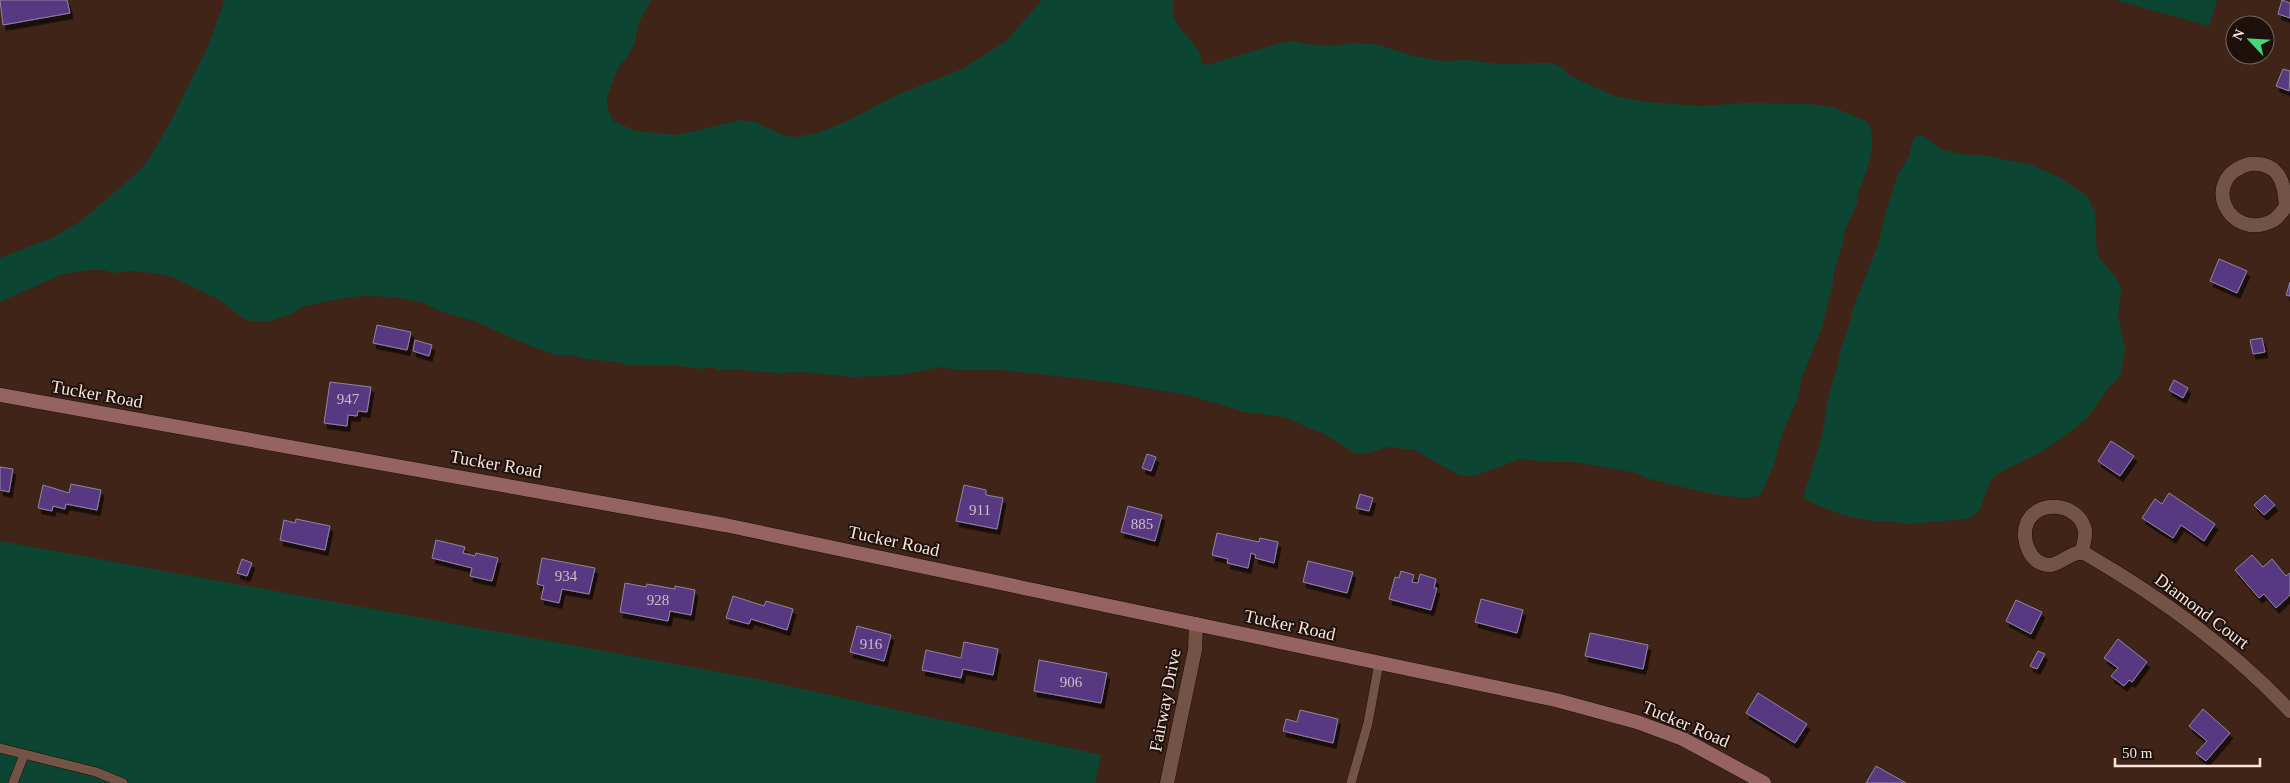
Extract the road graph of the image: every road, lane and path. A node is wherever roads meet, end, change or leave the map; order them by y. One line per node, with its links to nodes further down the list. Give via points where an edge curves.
1 (2288, 208): 1 (street, via 2282,180 2263,164 2249,164 2235,170 2223,190 2227,211 2242,222 2252,224 2273,220)
2 (0, 395): 4 (main road, Tucker Road, via 658,512)
3 (2082, 552): 3 (street, via 2085,530 2070,509 2045,508 2028,522 2024,539 2026,547 2040,562 2050,565); 6 (street, Diamond Court, via 2146,591 2201,631)
4 (1196, 624): 5 (main road, Tucker Road); 11 (street, Fairway Drive, via 1195,650)
5 (1379, 663): 12 (lane, via 1368,723); 13 (main road, Tucker Road, via 1556,700 1637,722 1690,742)
6 (2290, 711)
7 (0, 748): 8 (lane)
8 (24, 755): 9 (lane); 10 (lane, via 96,772)
9 (13, 783)
10 (123, 783)
11 (1167, 783)
12 (1351, 783)
13 (1764, 783)

